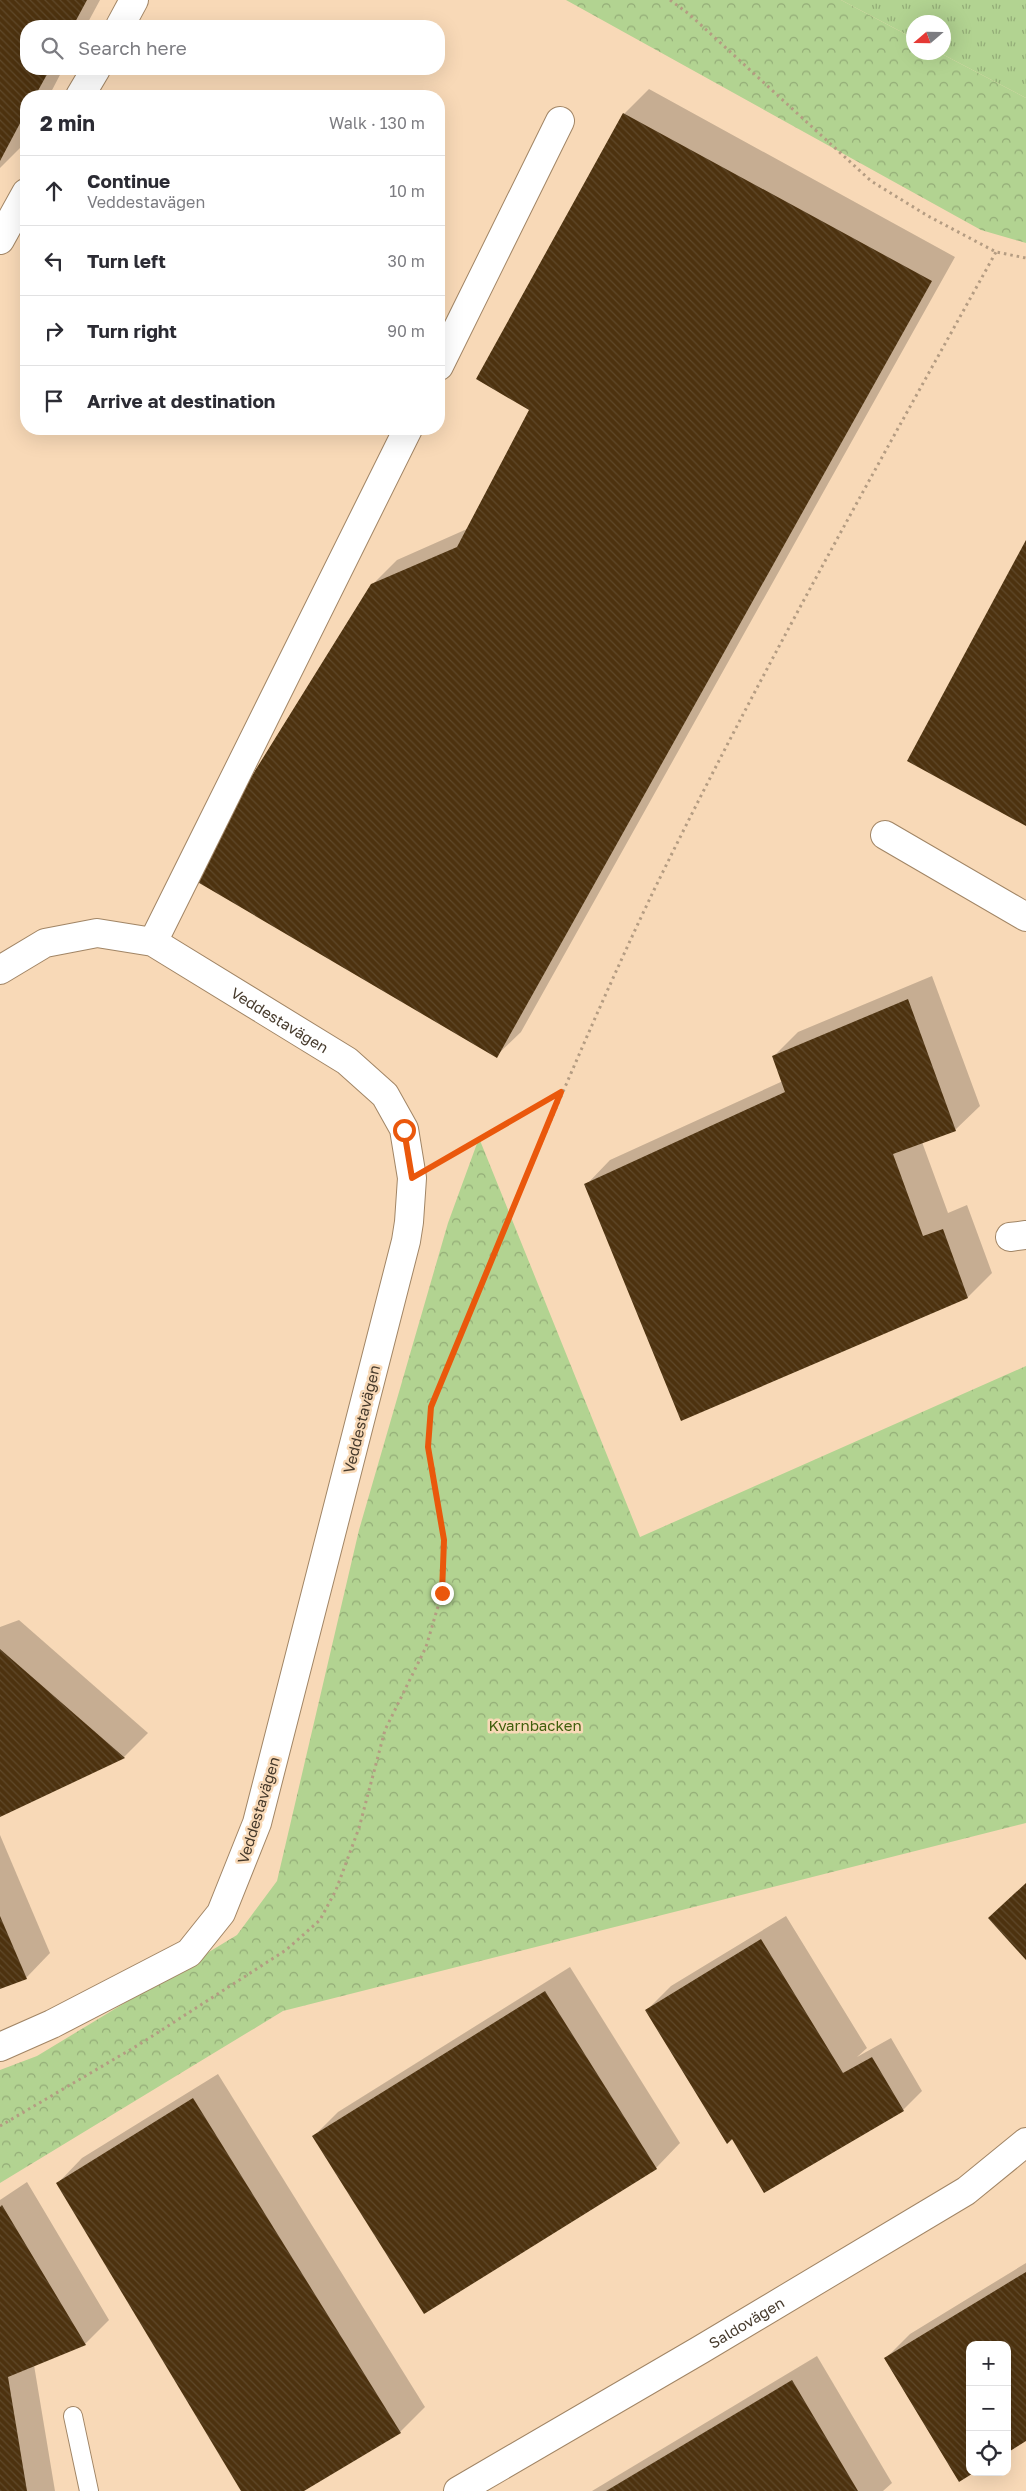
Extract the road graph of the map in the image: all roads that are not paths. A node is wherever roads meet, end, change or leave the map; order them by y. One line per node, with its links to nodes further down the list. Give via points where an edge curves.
1 (134, 0): 2 (street)
2 (123, 20)
3 (92, 75): 4 (street)
4 (84, 90)
5 (560, 121): 8 (street)
6 (20, 203): 7 (street)
7 (0, 238)
8 (445, 354)
9 (405, 435): 12 (street)
10 (885, 835): 11 (street)
11 (1026, 917)
12 (153, 942): 13 (street, Veddestavägen, via 97,933 45,943); 14 (street, Veddestavägen, via 354,1066 385,1095 404,1130 412,1178 410,1222 289,1702 256,1823 222,1913 189,1954)
13 (0, 970)
14 (0, 2047)
15 (1026, 2142): 18 (street, Saldovägen, via 966,2191)
16 (73, 2416): 17 (lane)
17 (89, 2491)
18 (458, 2491)

